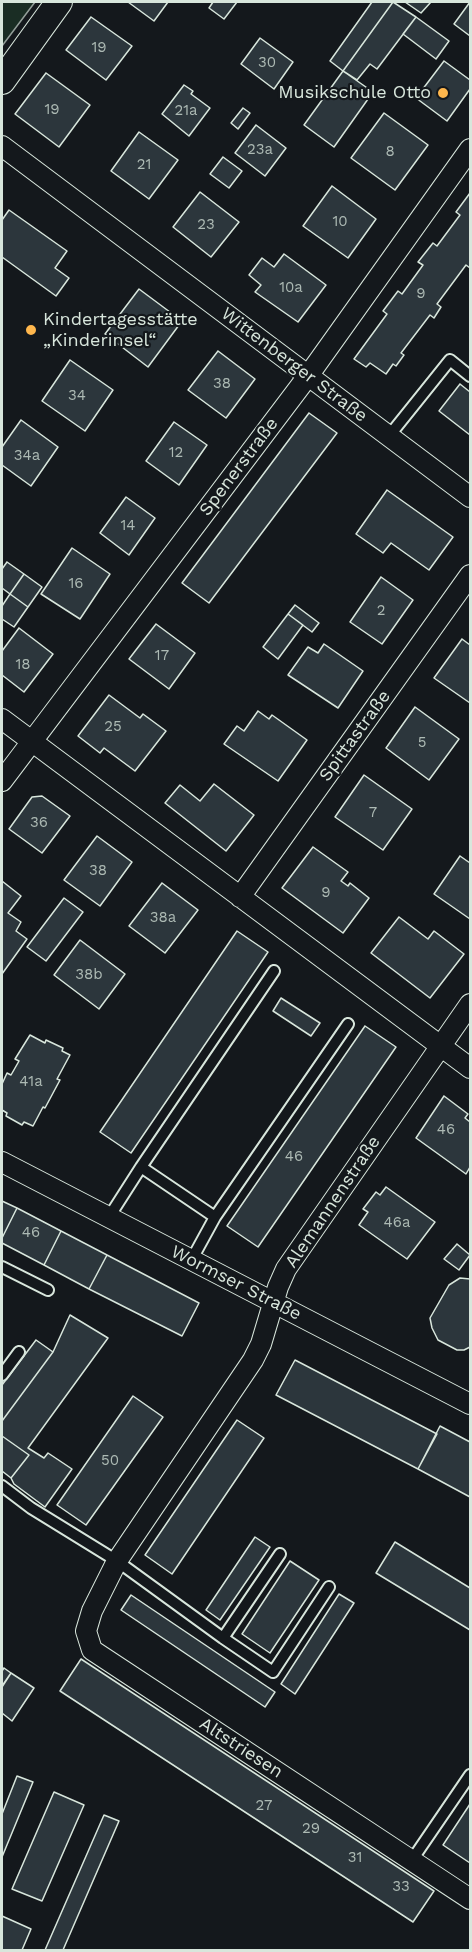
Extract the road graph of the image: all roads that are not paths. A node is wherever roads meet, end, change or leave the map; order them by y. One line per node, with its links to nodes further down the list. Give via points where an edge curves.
1 (59, 2): 2 (street)
2 (2, 81)
3 (2, 146): 5 (street, Wittenberger Straße)
4 (471, 149): 5 (street, Spenerstraße)
5 (308, 375): 7 (street, Wittenberger Straße); 11 (street, Spenerstraße)
6 (471, 376): 7 (lane, via 450,360)
7 (389, 436): 8 (street, Wittenberger Straße)
8 (471, 497)
9 (471, 575): 13 (street, Spittastraße)
10 (2, 719): 11 (street)
11 (30, 740): 12 (street, Spenerstraße); 13 (street)
12 (2, 781)
13 (240, 897): 17 (street)
14 (274, 971): 20 (lane)
15 (471, 1004): 17 (street, Alemannenstraße)
16 (348, 1024): 22 (lane)
17 (441, 1046): 18 (street); 26 (street, Alemannenstraße, via 286,1269)
18 (471, 1068)
19 (2, 1162): 21 (street, Wormser Straße)
20 (141, 1167): 21 (lane); 22 (lane)
21 (109, 1217): 23 (street, Wormser Straße)
22 (215, 1217): 23 (lane)
23 (192, 1259): 26 (street, Wormser Straße)
24 (2, 1267): 25 (lane)
25 (48, 1290)
26 (273, 1302): 29 (street, Wormser Straße); 32 (street, Alemannenstraße, via 253,1360)
27 (19, 1352): 28 (lane)
28 (2, 1375)
29 (471, 1404)
30 (2, 1486): 32 (lane)
31 (280, 1554): 34 (lane)
32 (117, 1561): 34 (lane); 36 (street, Altstriesen, via 86,1631 92,1650)
33 (329, 1587): 34 (lane, via 273,1672)
34 (223, 1638)
35 (471, 1775): 36 (lane)
36 (412, 1860): 37 (street, Altstriesen)
37 (471, 1899)

